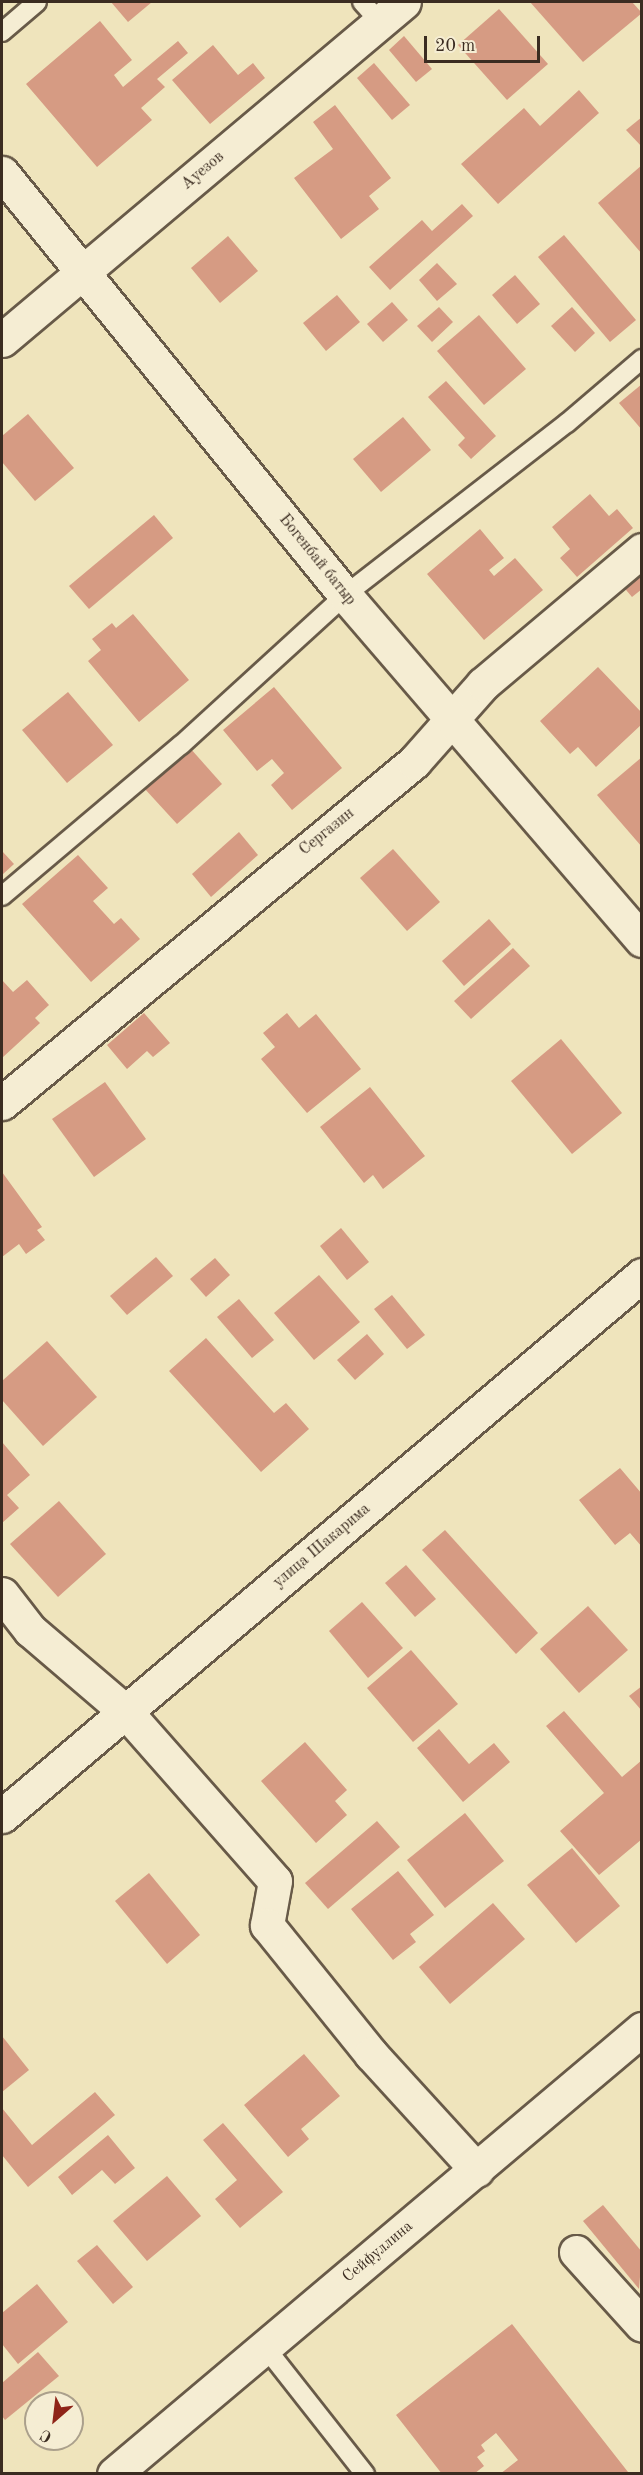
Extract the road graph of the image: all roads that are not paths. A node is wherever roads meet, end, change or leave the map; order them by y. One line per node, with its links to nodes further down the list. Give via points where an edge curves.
1 (37, 2): 3 (lane)
2 (382, 8): 5 (street, Ауезов)
3 (2, 32)
4 (2, 172): 5 (street, Богенбай батыр)
5 (85, 270): 6 (street, Ауезов); 9 (street, Богенбай батыр)
6 (2, 340)
7 (642, 359): 9 (lane, via 567,423)
8 (642, 550): 10 (street, Сергазин, via 483,684)
9 (345, 595): 10 (street, Богенбай батыр); 11 (lane, via 181,745)
10 (453, 718): 12 (street, Богенбай батыр); 13 (street, Сергазин, via 414,762)
11 (2, 896)
12 (642, 940)
13 (2, 1102)
14 (642, 1275): 16 (street, улица Шакарима)
15 (2, 1594): 16 (street, via 30,1630)
16 (126, 1712): 17 (street, улица Шакарима); 19 (street, via 275,1881 267,1926 371,2054)
17 (2, 1816)
18 (642, 2029): 19 (street, Сейфуллина)
19 (477, 2170): 22 (street, Сейфуллина)
20 (576, 2252): 21 (street)
21 (642, 2325)
22 (265, 2347): 23 (street, Сейфуллина); 24 (lane)
23 (114, 2474)
24 (364, 2474)

